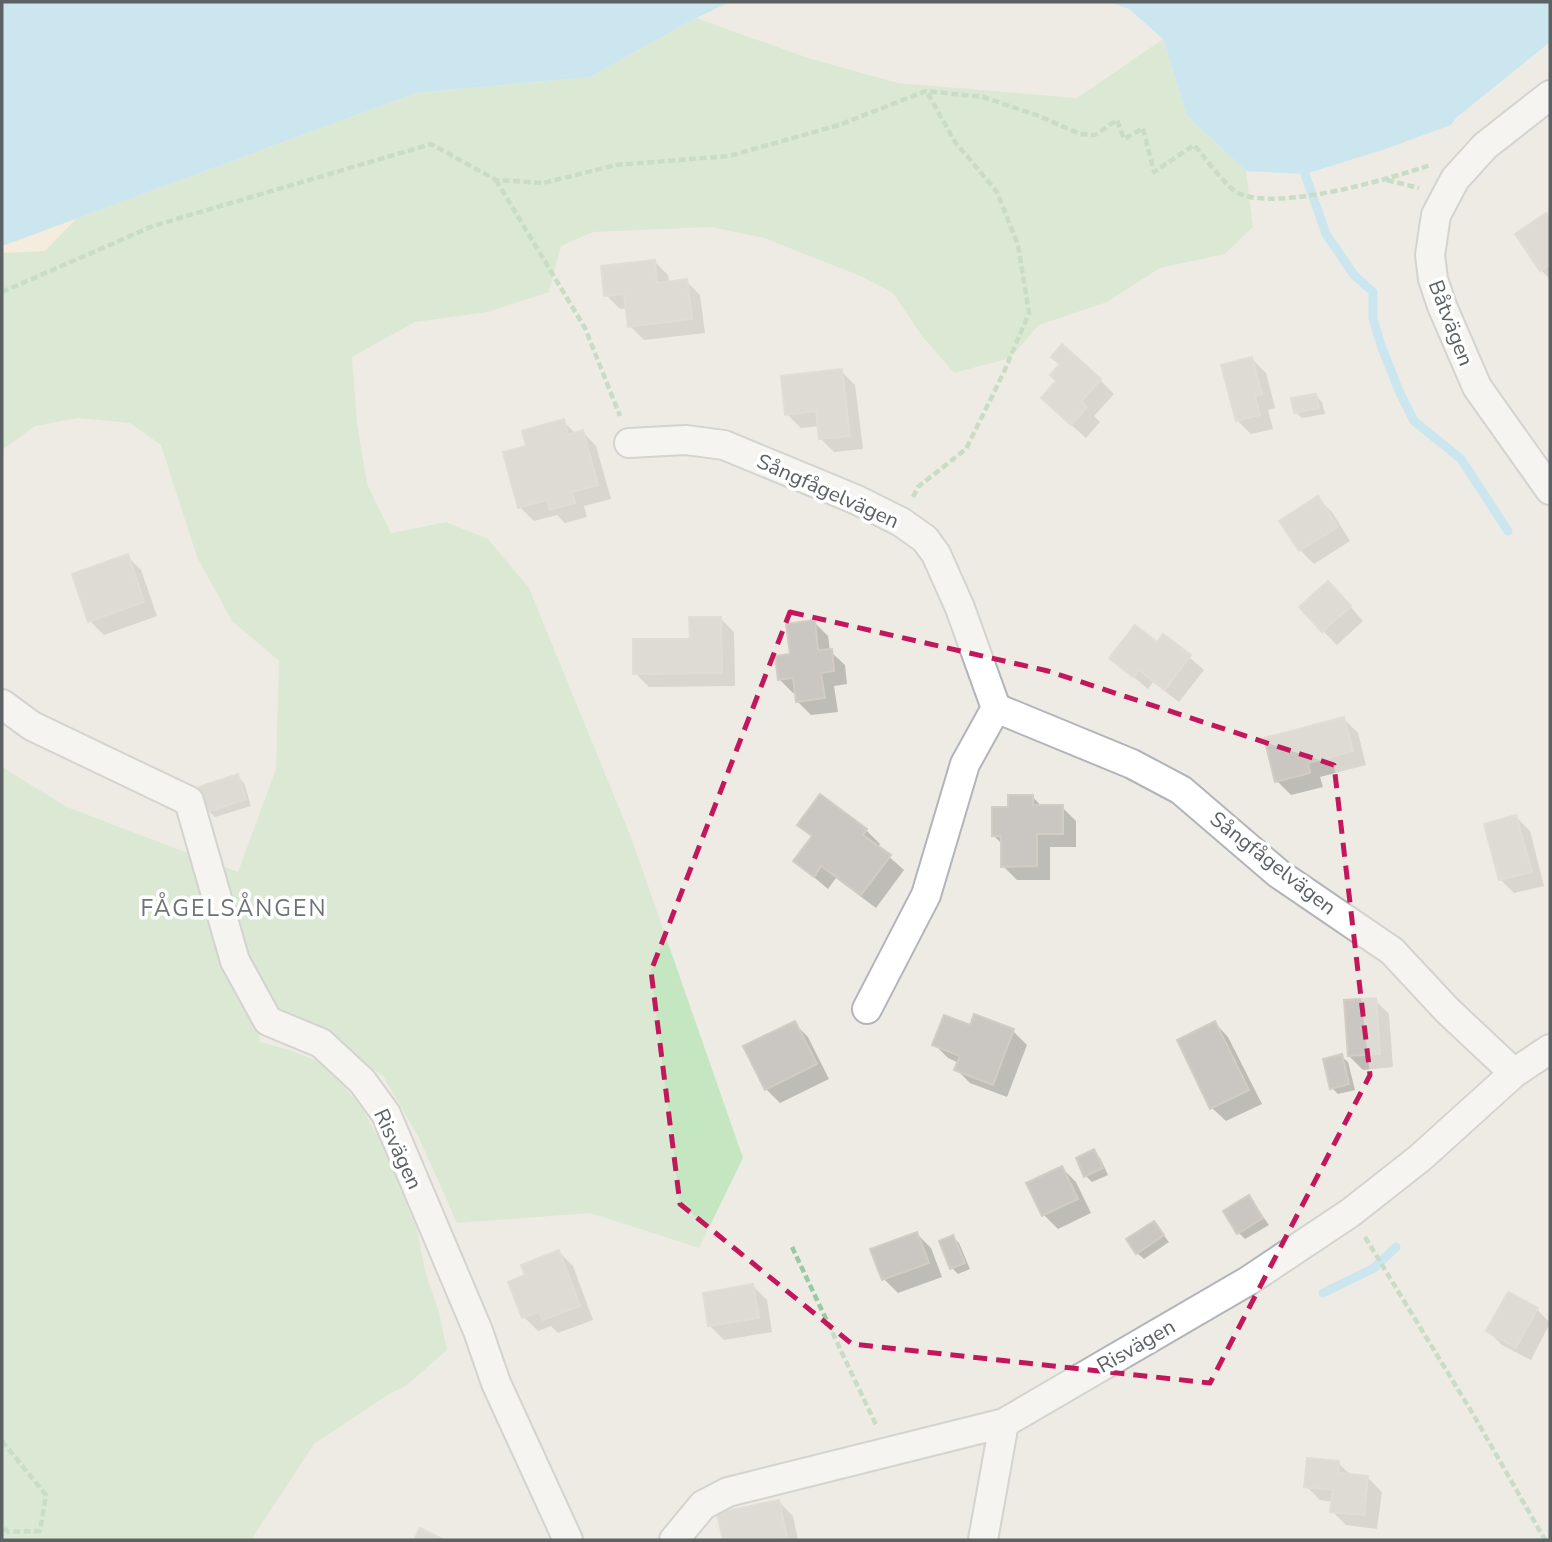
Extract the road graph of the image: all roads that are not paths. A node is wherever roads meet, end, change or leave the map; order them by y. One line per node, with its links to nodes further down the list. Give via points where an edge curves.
1 (1550, 95): 3 (street, Båtvägen, via 1485,146 1455,179 1436,215 1430,255 1442,306 1477,387)
2 (629, 443): 5 (street, Sångfågelvägen, via 686,440 724,445 857,500 925,539 960,608)
3 (1550, 490)
4 (2, 704): 10 (street, Risvägen, via 32,726 189,801 235,961 268,1021 321,1043 362,1081 386,1114 496,1383)
5 (996, 708): 6 (street, via 965,764 926,895); 8 (street, Sångfågelvägen, via 1132,764 1181,790 1279,874 1392,951)
6 (867, 1009)
7 (1550, 1049): 8 (street, Risvägen)
8 (1514, 1073): 9 (street, Risvägen, via 1420,1158 1350,1213 1248,1281)
9 (1004, 1423): 11 (street, Risvägen, via 727,1492 703,1506); 12 (street)
10 (568, 1540)
11 (674, 1540)
12 (983, 1540)

